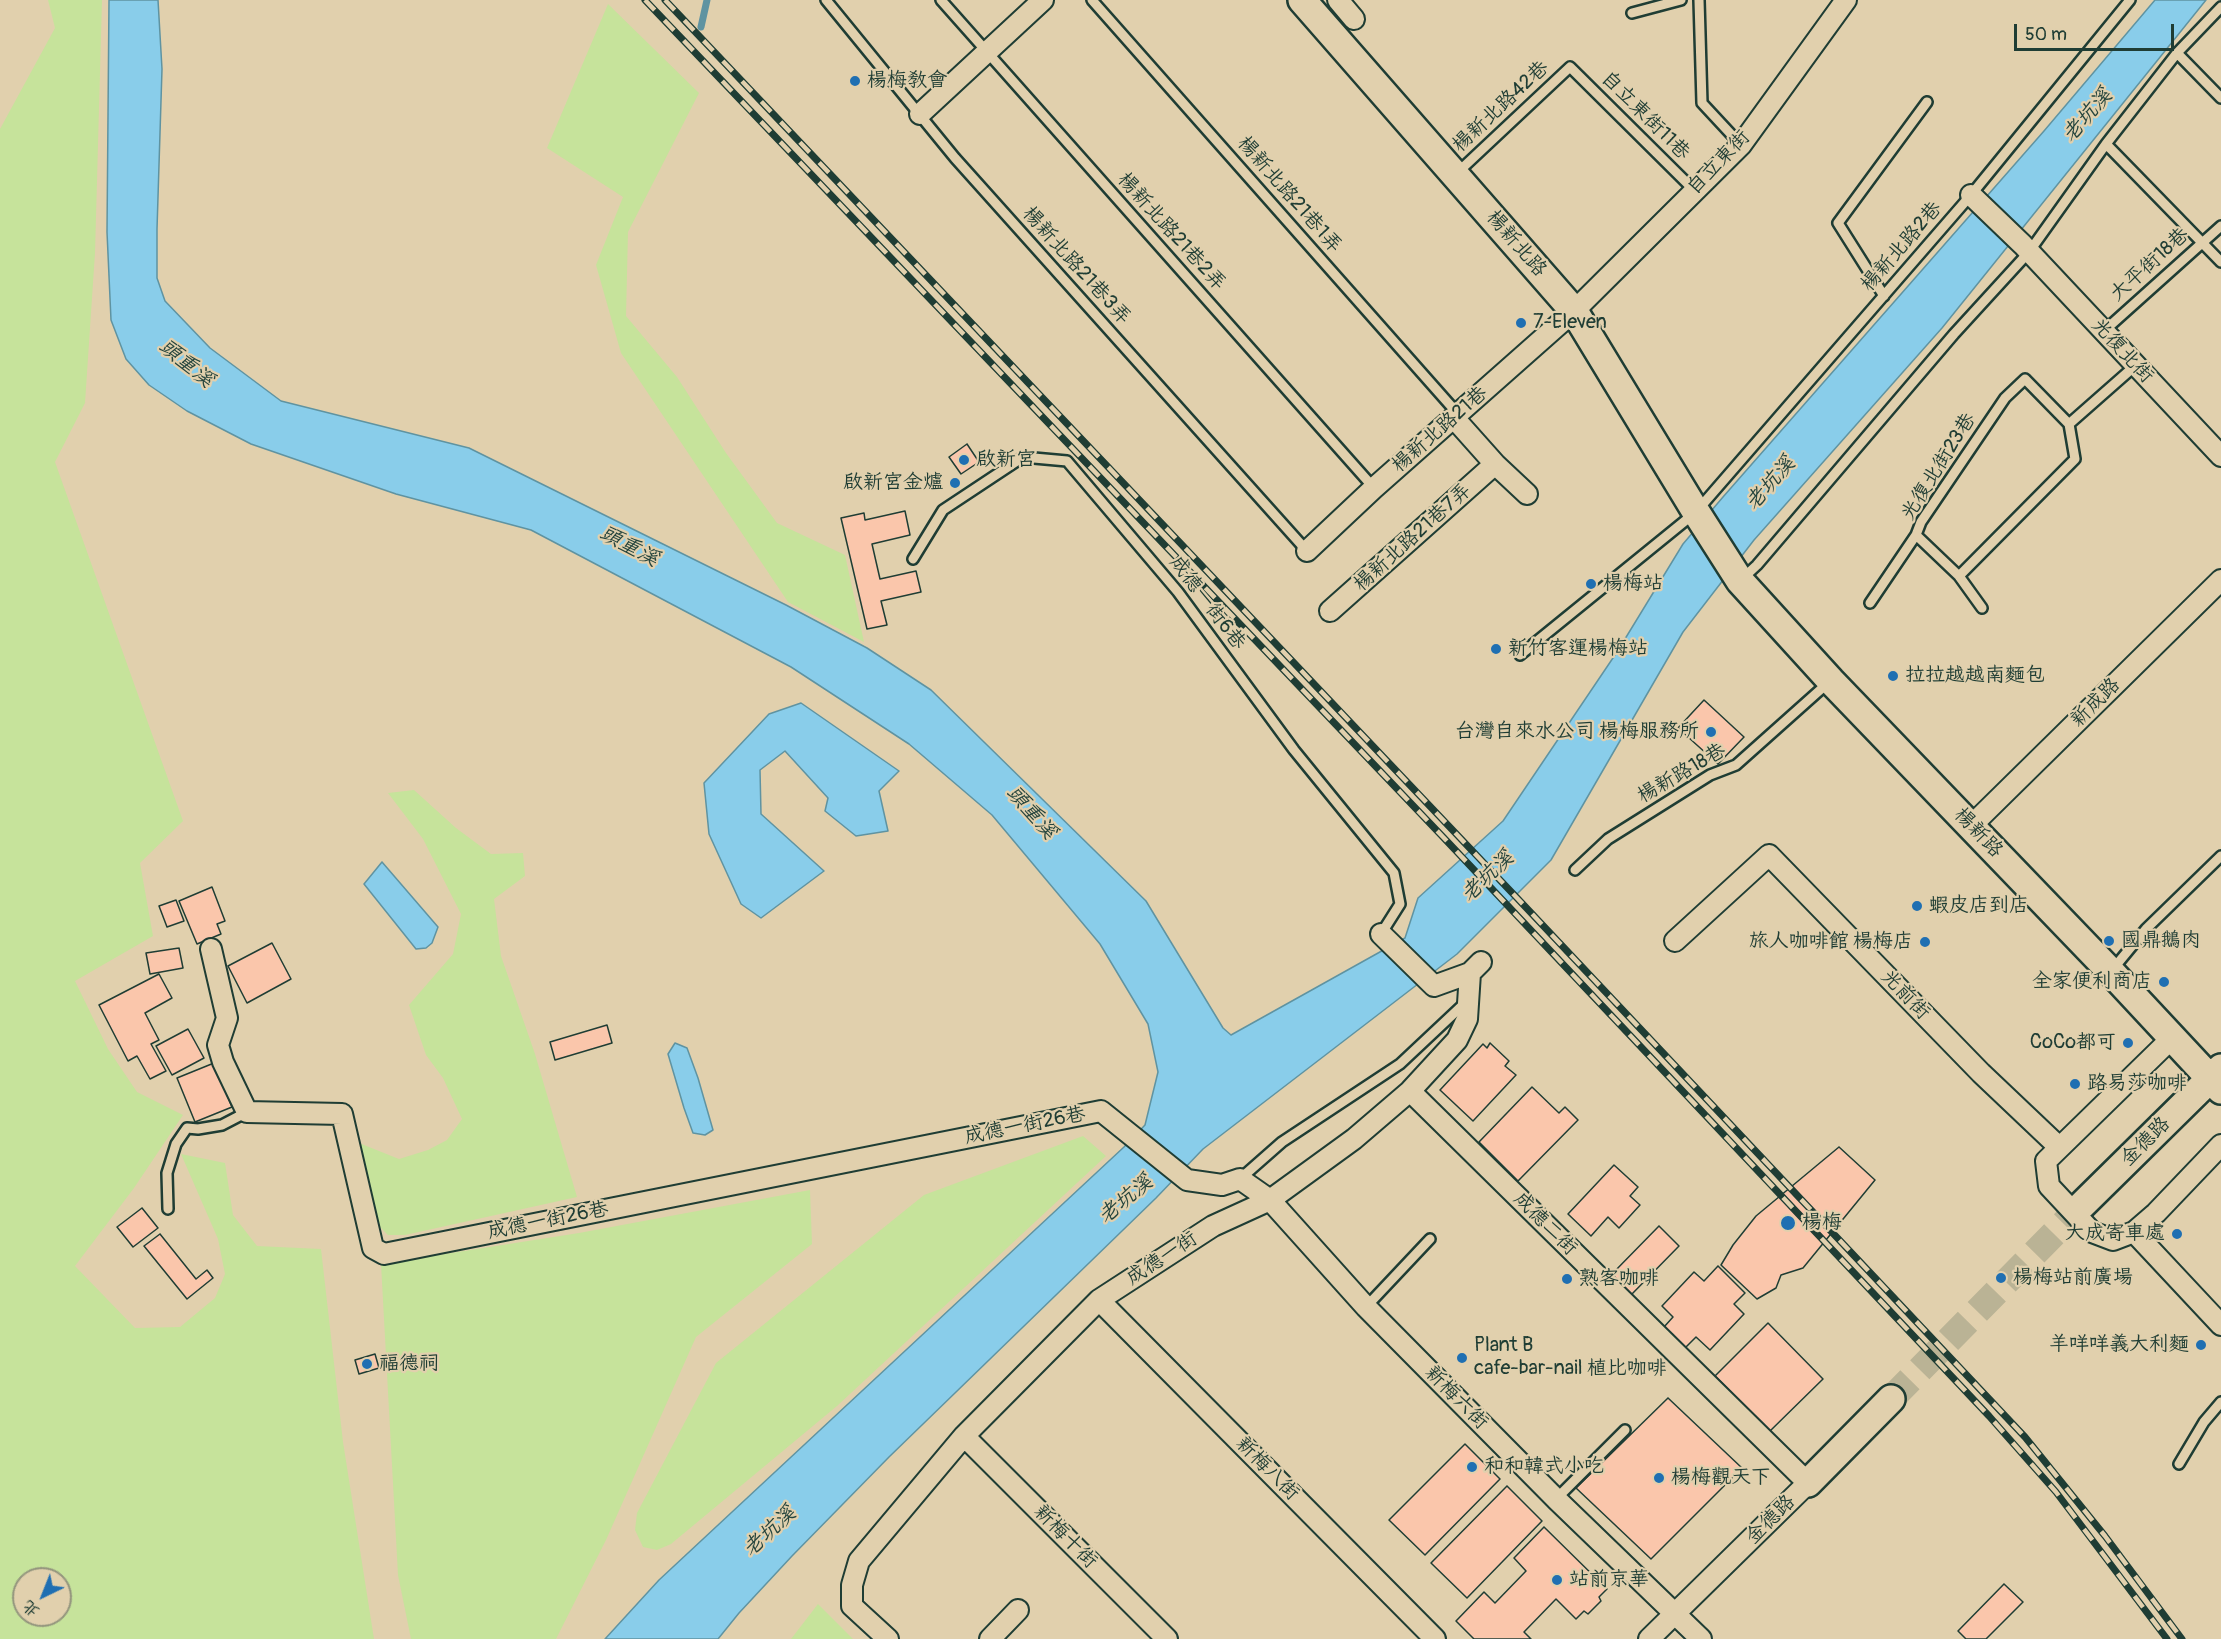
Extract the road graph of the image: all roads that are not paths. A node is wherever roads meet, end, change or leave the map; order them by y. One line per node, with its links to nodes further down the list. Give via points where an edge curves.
1 (826, 0): 19 (lane, 楊新北路21巷3弄)
2 (941, 0): 14 (lane, 楊新北路21巷2弄)
3 (1043, 0): 14 (street)
4 (1092, 0): 33 (lane, 楊新北路21巷1弄)
5 (1302, 0): 22 (street, 楊新北路)
6 (1338, 0): 13 (street)
7 (1682, 0): 12 (lane)
8 (1699, 0): 21 (lane, via 1702,104)
9 (1846, 0): 21 (street, 自立東街)
10 (2130, 0): 24 (lane, 楊新北路2巷)
11 (2221, 7): 15 (lane)
12 (1632, 13)
13 (1354, 19)
14 (986, 52): 19 (street); 37 (lane, 楊新北路21巷2弄)
15 (2177, 53): 17 (lane); 20 (lane)
16 (1570, 67): 22 (lane, 楊新北路42巷); 23 (lane, 自立東街11巷)
17 (2221, 98)
18 (1927, 102): 29 (lane, via 1838,223)
19 (920, 114): 41 (lane, 楊新北路21巷3弄)
20 (2106, 144): 26 (lane); 27 (lane)
21 (1741, 145): 23 (street, 自立東街)
22 (1455, 174): 30 (street, 楊新北路)
23 (1694, 190): 30 (street, 自立東街)
24 (1976, 199): 27 (street, 光復北街); 29 (lane, 楊新北路2巷)
25 (2221, 226): 26 (lane, 大平街18巷)
26 (2203, 243): 28 (lane); 31 (lane, 大平街18巷)
27 (2026, 249): 31 (street, 光復北街); 44 (lane, via 1757,565)
28 (2221, 262)
29 (1884, 296): 39 (lane, 楊新北路2巷)
30 (1574, 311): 33 (street, 楊新北路21巷); 39 (street, 楊新北路)
31 (2104, 331): 32 (street, 光復北街)
32 (2136, 366): 34 (lane); 35 (street, 光復北街)
33 (1456, 416): 36 (street); 37 (street, 楊新北路21巷)
34 (2069, 424): 40 (lane, 光復北街23巷, via 2025,379 2005,398); 43 (lane, via 2075,459)
35 (2221, 456)
36 (1496, 464): 38 (street); 48 (street, 楊新北路21巷7弄)
37 (1374, 488): 41 (street, 楊新北路21巷)
38 (1527, 494)
39 (1696, 512): 44 (street, 楊新北路); 49 (lane, 楊新北路2巷)
40 (1916, 535): 43 (lane, 光復北街23巷); 46 (lane)
41 (1307, 551)
42 (913, 559): 54 (lane, 成德一街6巷, via 943,510 1023,457 1067,461 1178,592 1294,750 1394,873 1400,904)
43 (1959, 576): 47 (lane, 光復北街23巷)
44 (1738, 578): 50 (street, 楊新路)
45 (2221, 580): 51 (street, 新成路)
46 (1870, 603)
47 (1982, 608)
48 (1330, 612)
49 (1520, 655)
50 (1831, 681): 51 (street, 楊新路); 53 (lane, 楊新路18巷, via 1736,765 1710,775 1608,839)
51 (1971, 826): 57 (street, 楊新路)
52 (2221, 856): 57 (lane, via 2146,929)
53 (1575, 870)
54 (1381, 934): 58 (street, 成德一街, via 1434,986 1475,967)
55 (1675, 941): 64 (street, 光前街, via 1769,855 1981,1073)
56 (211, 950): 62 (street, via 227,1018 218,1045)
57 (2111, 972): 59 (street, 楊新路)
58 (1470, 999): 61 (street, 成德一街, via 1457,1040); 65 (lane, via 1400,1064 1282,1142)
59 (2172, 1038): 60 (street, 楊新路); 64 (street)
60 (2217, 1078): 67 (street, 金德路)
61 (1410, 1090): 66 (street, 成德一街, via 1354,1139); 79 (street, 成德二街)
62 (248, 1112): 65 (street, 成德一街26巷, via 342,1114 373,1248 384,1254 1101,1111 1187,1180 1222,1185); 68 (lane, via 222,1125 187,1128 176,1144 168,1173)
63 (2221, 1145): 69 (street)
64 (2059, 1147): 69 (street, via 2046,1161 2049,1186 2092,1232 2113,1240)
65 (1240, 1179): 66 (street)
66 (1270, 1200): 71 (street, 成德一街, via 1212,1226); 72 (street, 新梅六街)
67 (2082, 1205)
68 (168, 1209)
69 (2134, 1232): 73 (street)
70 (1430, 1239): 72 (lane)
71 (1099, 1299): 77 (street, 成德一街); 86 (street, 新梅八街)
72 (1366, 1307): 80 (street, 新梅六街)
73 (2221, 1325)
74 (1891, 1399): 79 (street, 金德路)
75 (2221, 1402): 78 (lane)
76 (1625, 1430): 80 (lane)
77 (964, 1436): 83 (street, 成德一街, via 859,1561 852,1585 852,1606); 85 (street, 新梅十街)
78 (2179, 1464)
79 (1808, 1483): 82 (street, 金德路)
80 (1556, 1498): 82 (street, 新梅六街)
81 (1018, 1610): 84 (street)
82 (1676, 1613): 87 (street, 金德路); 88 (street, 新梅六街)
83 (888, 1639)
84 (990, 1639)
85 (1167, 1639)
86 (1435, 1639)
87 (1649, 1639)
88 (1701, 1639)

